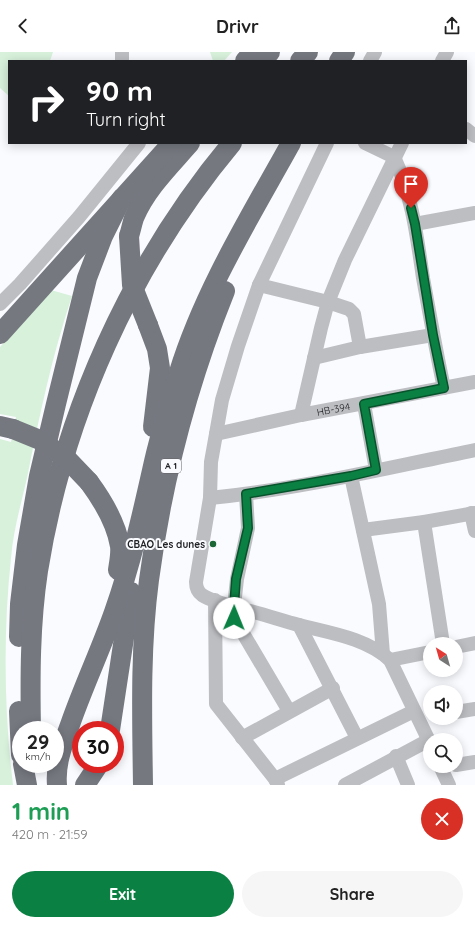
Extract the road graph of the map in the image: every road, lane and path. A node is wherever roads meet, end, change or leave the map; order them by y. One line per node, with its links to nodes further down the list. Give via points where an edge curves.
1 (253, 52): 4 (highway)
2 (270, 52): 5 (highway)
3 (308, 52): 6 (highway)
4 (246, 60)
5 (263, 60)
6 (301, 60)
7 (467, 130): 8 (street)
8 (475, 136)
9 (137, 144): 24 (street, via 79,217)
10 (171, 144): 19 (highway)
11 (189, 144): 42 (highway, bridge, via 144,199 134,218 129,236 132,285 157,349 160,368)
12 (231, 144): 62 (highway, via 179,215 150,260 118,320 77,419 61,468 38,571 30,660)
13 (290, 144): 18 (highway, A 1)
14 (327, 144): 22 (street)
15 (366, 144): 17 (street)
16 (401, 144): 17 (street)
17 (394, 157): 21 (street, via 403,178); 23 (street)
18 (279, 164): 42 (highway, via 226,260 198,320 179,371); 80 (highway, A 1, via 235,265 208,336 183,414 162,502 146,612 142,697)
19 (122, 198): 25 (highway); 61 (highway, via 103,236 87,278 39,476 22,583 19,628)
20 (475, 213): 21 (street)
21 (415, 224): 26 (street)
22 (258, 285): 23 (street); 34 (street, via 224,392)
23 (328, 302): 27 (street, via 349,309 354,314); 28 (street)
24 (0, 304)
25 (5, 329)
26 (433, 335): 27 (street); 30 (street)
27 (360, 347): 28 (street)
28 (314, 358): 32 (street)
29 (475, 382): 30 (street, HB-394)
30 (444, 388): 31 (street, HB-394)
31 (364, 404): 32 (street, HB-394); 36 (street)
32 (301, 415): 34 (street, HB-394)
33 (7, 427): 45 (highway, bridge, via 40,440 67,458 102,499)
34 (216, 434): 39 (street, via 211,462)
35 (475, 450): 36 (street)
36 (376, 470): 37 (street)
37 (351, 476): 38 (street); 43 (street)
38 (246, 494): 39 (street); 48 (street, via 248,528 236,579)
39 (210, 498): 47 (street, via 196,582 197,589 202,595)
40 (473, 513): 41 (street); 44 (street)
41 (424, 522): 43 (street); 51 (street)
42 (139, 525): 46 (highway)
43 (363, 530): 55 (street)
44 (475, 531)
45 (120, 547): 46 (highway); 50 (highway, via 112,612)
46 (130, 579): 50 (highway); 63 (highway)
47 (215, 600): 48 (street); 65 (street, via 216,704)
48 (234, 606): 49 (street); 58 (street, via 234,618)
49 (299, 625): 55 (street, via 357,641); 56 (street)
50 (106, 633): 78 (highway, via 62,748 57,764)
51 (442, 637)
52 (475, 643): 53 (street)
53 (463, 646)
54 (423, 653): 55 (street)
55 (387, 657): 60 (street)
56 (333, 688): 58 (street); 66 (street)
57 (475, 709): 59 (street)
58 (289, 711): 65 (street)
59 (463, 711)
60 (421, 715): 64 (street); 66 (street)
61 (20, 721)
62 (31, 721)
63 (111, 721)
64 (426, 733)
65 (242, 738): 75 (street)
66 (357, 738): 75 (street)
67 (423, 745): 68 (street)
68 (396, 756): 81 (street); 82 (street)
69 (475, 762): 70 (street)
70 (463, 764)
71 (25, 773): 76 (highway)
72 (31, 773): 77 (highway)
73 (93, 773): 79 (highway)
74 (445, 773): 83 (street)
75 (276, 782)
76 (27, 785)
77 (31, 785)
78 (57, 785)
79 (86, 785)
80 (143, 785)
81 (345, 785)
82 (408, 785)
83 (449, 785)

